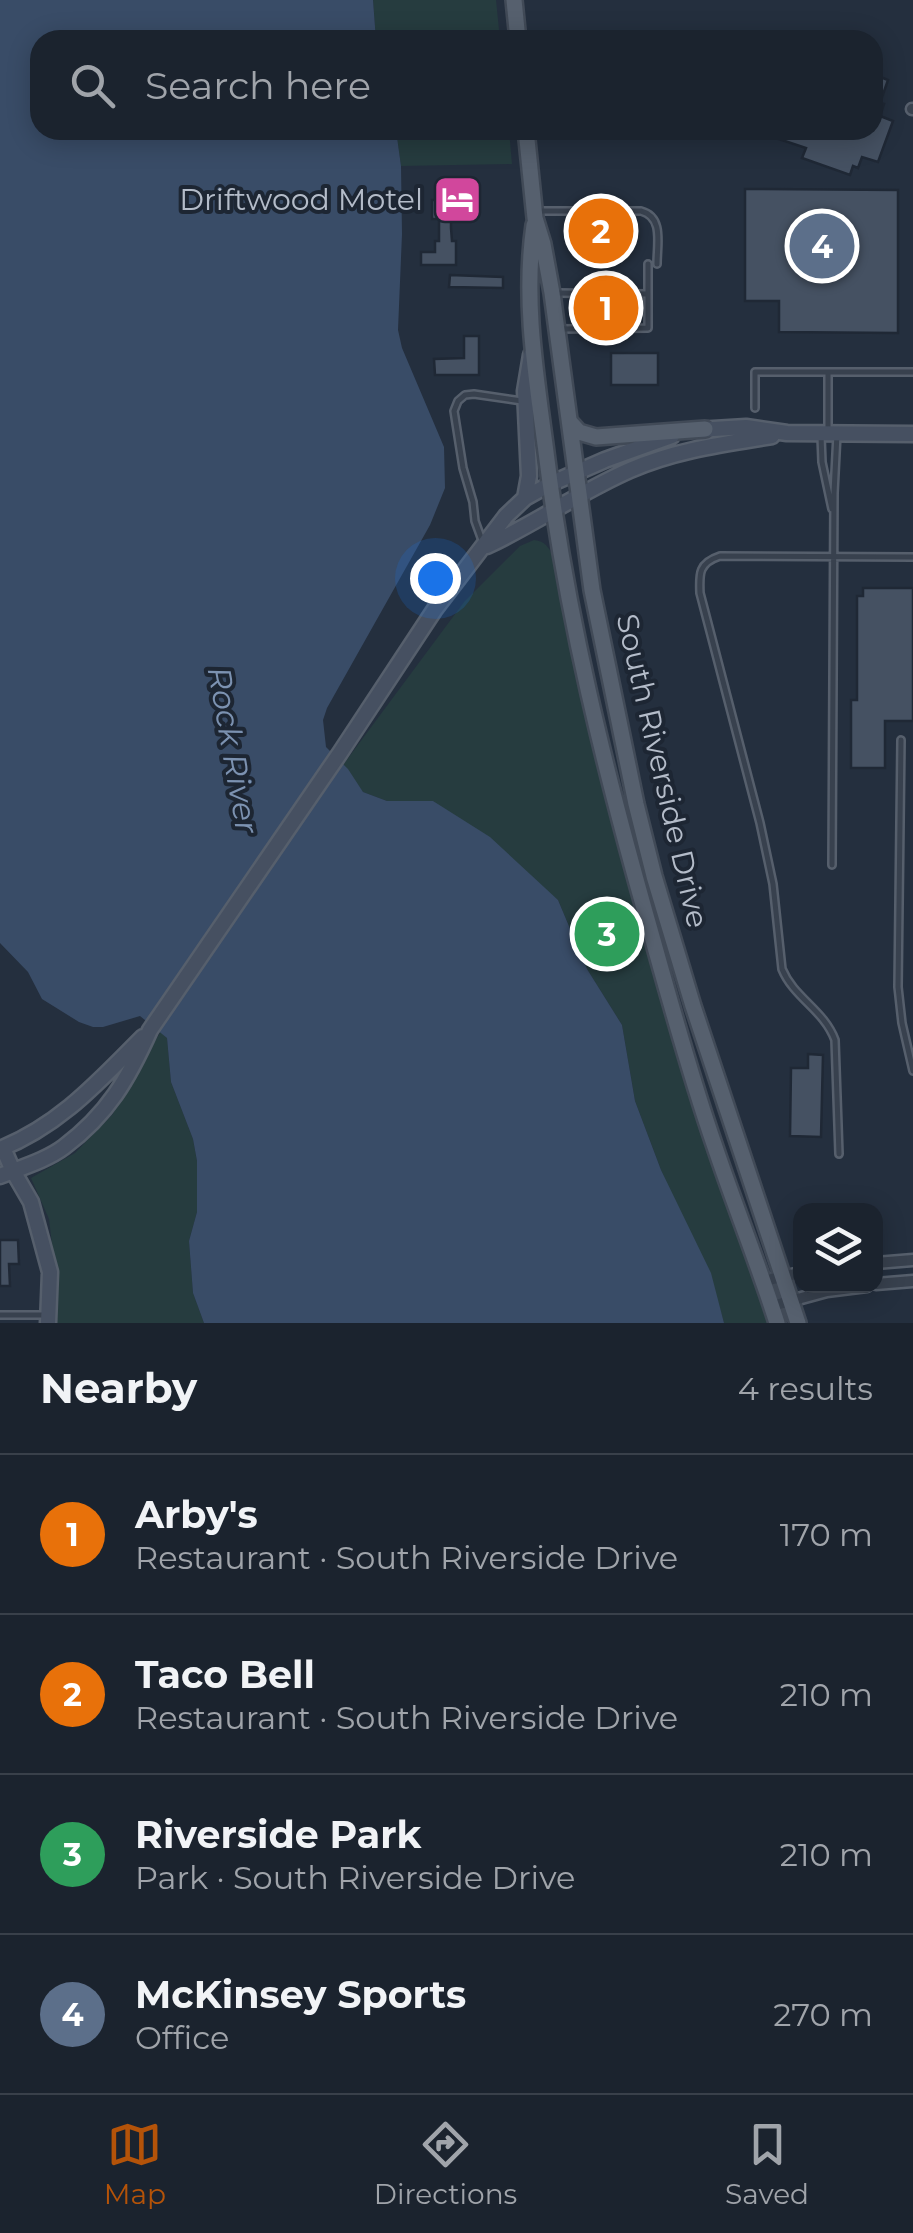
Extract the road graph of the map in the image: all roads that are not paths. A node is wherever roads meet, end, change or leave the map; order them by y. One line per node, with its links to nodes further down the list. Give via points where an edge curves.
1 (514, 0): 2 (main road)
2 (517, 30)
3 (527, 140): 4 (main road, South Riverside Drive)
4 (534, 214): 6 (lane, via 650,214 657,226); 7 (main road, South Riverside Drive); 10 (main road, South Riverside Drive)
5 (648, 264): 8 (lane)
6 (657, 264)
7 (552, 292): 8 (lane); 9 (main road, South Riverside Drive)
8 (648, 294): 9 (lane, via 648,328)
9 (557, 329): 15 (main road, South Riverside Drive)
10 (532, 344): 13 (street); 21 (main road, South Riverside Drive)
11 (828, 372): 12 (lane); 14 (lane, via 755,372); 18 (lane)
12 (913, 372)
13 (525, 402): 23 (street); 26 (lane, via 465,395 454,410)
14 (755, 408)
15 (569, 421): 16 (main road, via 596,437); 20 (main road, South Riverside Drive)
16 (705, 428): 17 (street); 20 (street)
17 (787, 433): 18 (street); 22 (street, via 668,456)
18 (829, 433): 19 (street); 25 (lane); 25 (lane, via 822,462)
19 (913, 434)
20 (575, 472): 21 (street); 22 (main road, South Riverside Drive)
21 (550, 484): 23 (street); 24 (main road, South Riverside Drive)
22 (579, 497): 24 (street); 38 (main road, South Riverside Drive, via 600,629 654,876 739,1150)
23 (525, 498): 26 (street)
24 (553, 512): 26 (street); 40 (main road, South Riverside Drive, via 625,842 698,1094)
25 (834, 520): 27 (lane)
26 (484, 547): 31 (street, via 435,609)
27 (835, 557): 28 (lane); 30 (lane); 34 (lane, via 720,556 706,562 699,576 763,837 782,969 835,1040)
28 (913, 557)
29 (901, 740): 32 (lane, via 898,987)
30 (832, 865)
31 (150, 1030): 33 (street, via 75,1105); 35 (street, via 113,1101 62,1150)
32 (913, 1071)
33 (2, 1149): 35 (street)
34 (839, 1154)
35 (7, 1173): 46 (street, via 32,1202 50,1272)
36 (913, 1260): 37 (street)
37 (883, 1263)
38 (792, 1275): 40 (street); 43 (main road, South Riverside Drive)
39 (913, 1281): 41 (street)
40 (763, 1282): 44 (main road, South Riverside Drive)
41 (883, 1283)
42 (823, 1293): 43 (street)
43 (791, 1301): 44 (street); 48 (main road, South Riverside Drive)
44 (772, 1306): 47 (main road, South Riverside Drive)
45 (0, 1315): 46 (lane)
46 (48, 1319)
47 (777, 1323)
48 (798, 1323)

